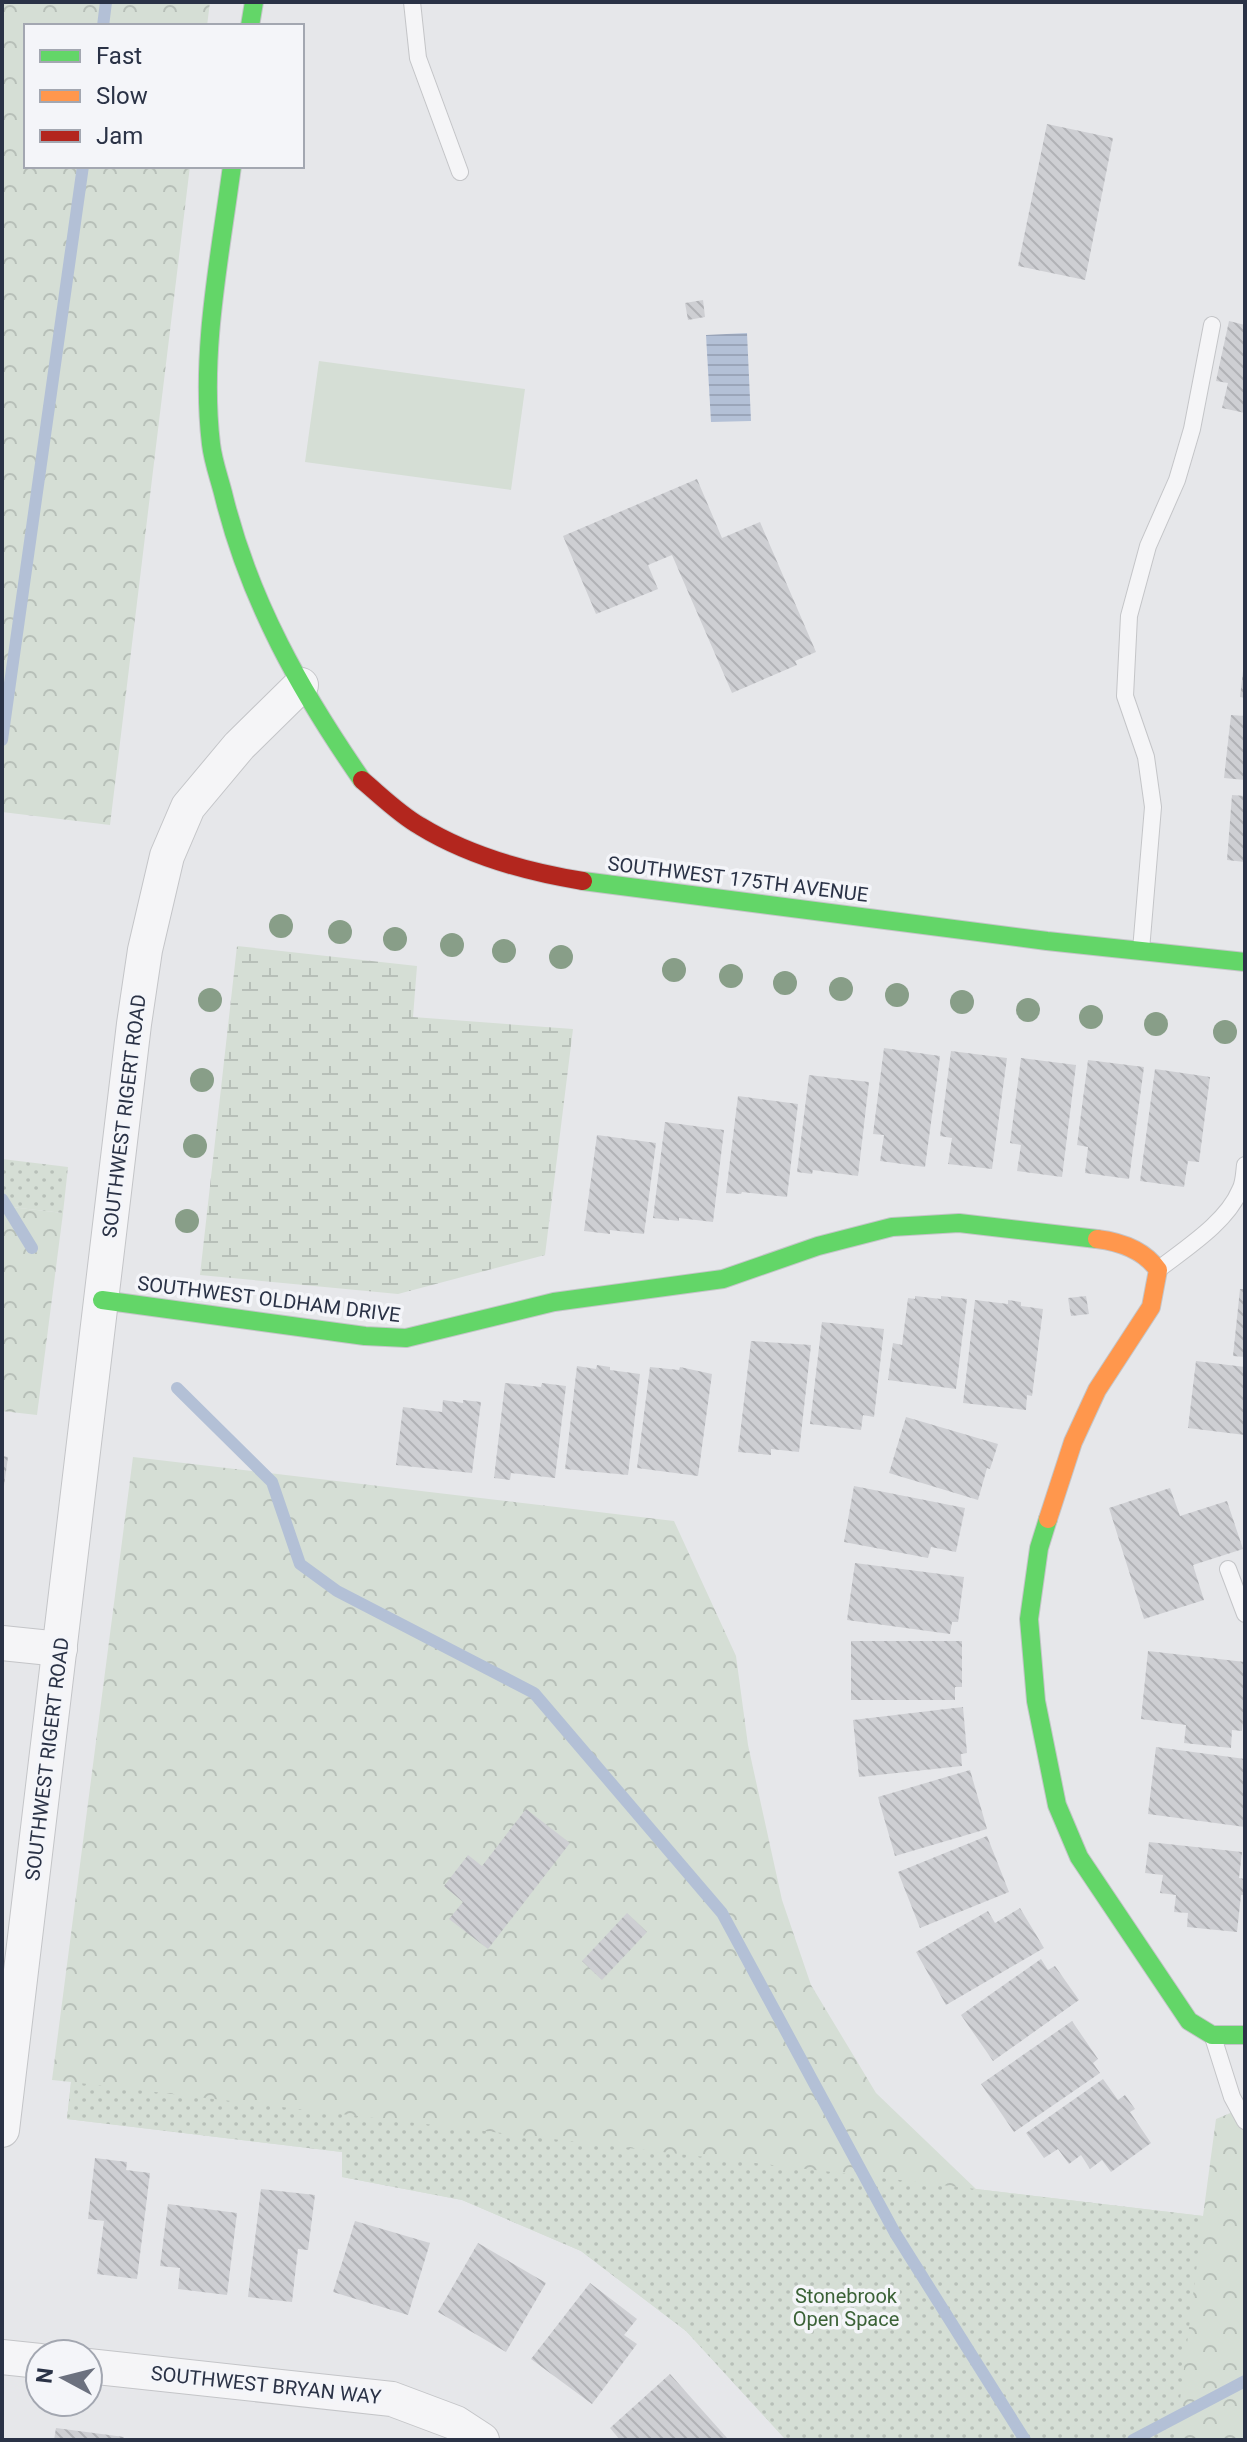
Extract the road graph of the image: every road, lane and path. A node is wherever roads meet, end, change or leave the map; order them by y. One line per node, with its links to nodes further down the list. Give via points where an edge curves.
1 (254, 2): 3 (street)
2 (412, 2): 5 (lane, via 418,58)
3 (250, 24)
4 (232, 168): 7 (street, via 208,378 211,446 246,571)
5 (460, 172)
6 (1212, 325): 8 (lane, via 1192,429 1148,546 1129,616 1125,696 1146,757 1153,807)
7 (301, 685): 8 (street, SOUTHWEST 175TH AVENUE, via 362,780 419,826 485,857 619,887); 12 (street, SOUTHWEST RIGERT ROAD, via 239,746 188,807 167,856 134,1024)
8 (1141, 951): 9 (street, SOUTHWEST 175TH AVENUE)
9 (1245, 962)
10 (1245, 1165): 11 (lane, via 1231,1204 1208,1231)
11 (1158, 1270): 12 (street, SOUTHWEST OLDHAM DRIVE, via 1149,1257 1114,1241 959,1223 892,1227 723,1279 554,1302 406,1338); 17 (street, via 1151,1307 1097,1390 1073,1442 1039,1548 1029,1619 1036,1701 1057,1805 1079,1857 1189,2021)
12 (102, 1300): 16 (street, SOUTHWEST RIGERT ROAD)
13 (1228, 1569): 14 (lane)
14 (1245, 1614)
15 (2, 1643): 16 (street)
16 (60, 1649): 20 (street, SOUTHWEST RIGERT ROAD)
17 (1212, 2035): 18 (street); 19 (lane)
18 (1245, 2035)
19 (1245, 2121)
20 (2, 2130)
21 (2, 2357): 22 (street)
22 (24, 2359)
23 (104, 2368): 24 (street, SOUTHWEST BRYAN WAY, via 392,2399 456,2423)
24 (482, 2440)

